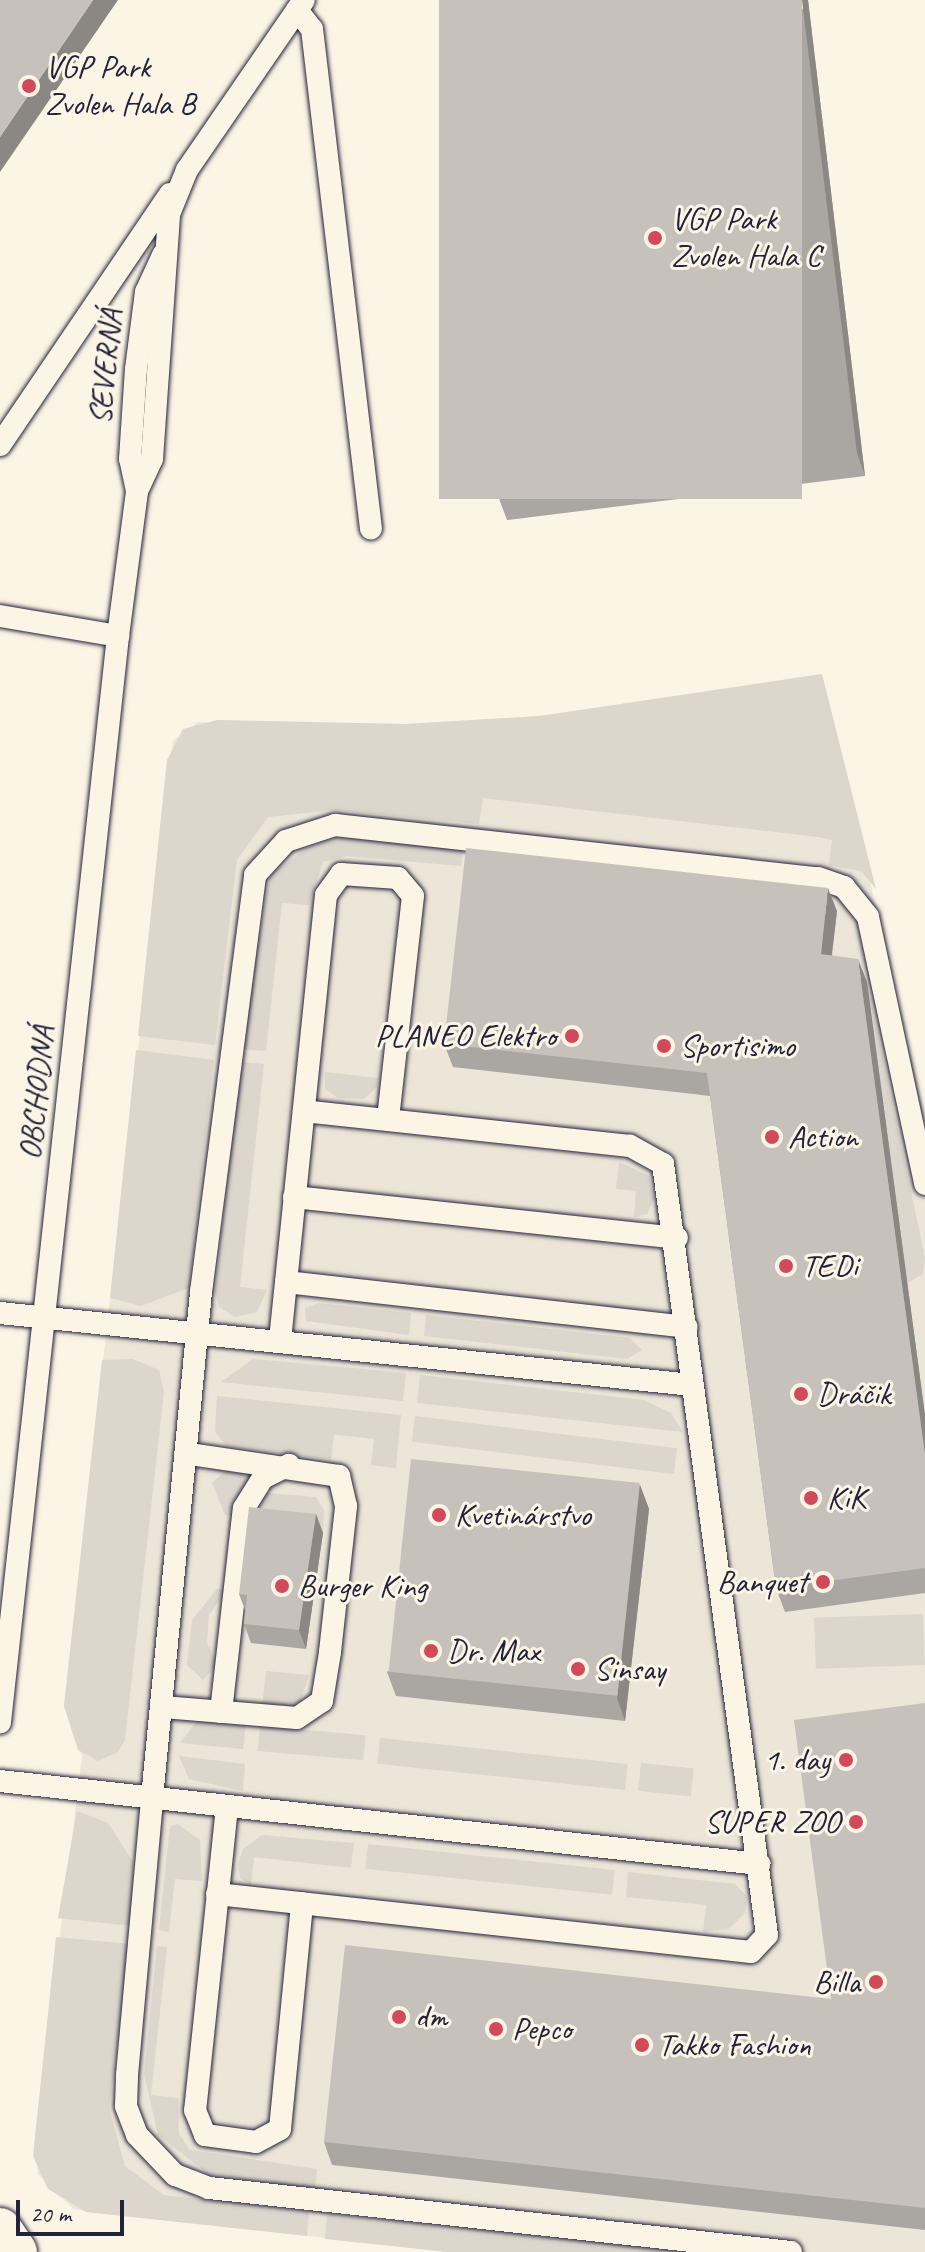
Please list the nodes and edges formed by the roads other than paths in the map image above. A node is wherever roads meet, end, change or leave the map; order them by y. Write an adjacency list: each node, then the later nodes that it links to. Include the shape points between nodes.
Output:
1 (301, 5): 2 (lane, SEVERNÁ); 4 (lane, via 312,29)
2 (187, 170): 3 (lane); 6 (lane, SEVERNÁ, via 164,254 167,294 152,459 137,491)
3 (0, 445)
4 (371, 529)
5 (0, 616): 6 (lane)
6 (118, 636): 14 (lane, OBCHODNÁ)
7 (304, 1111): 8 (lane); 8 (lane, via 326,895 334,878 351,873 398,878 413,896); 10 (lane)
8 (388, 1120): 11 (lane, via 644,1149 668,1177)
9 (925, 1184): 16 (lane, via 868,917 844,887 818,878 335,825 286,841 255,875)
10 (294, 1197): 11 (lane); 12 (lane)
11 (677, 1238): 15 (lane)
12 (286, 1282): 15 (lane); 17 (lane)
13 (0, 1313): 14 (lane)
14 (45, 1315): 16 (lane); 23 (lane, OBCHODNÁ)
15 (686, 1327): 18 (lane)
16 (199, 1333): 17 (lane); 19 (lane)
17 (280, 1340): 18 (lane)
18 (692, 1385): 27 (lane)
19 (190, 1454): 20 (lane); 21 (lane)
20 (289, 1465): 22 (lane, via 263,1478 244,1508); 22 (lane, via 330,1470 346,1490 326,1688 297,1718)
21 (163, 1707): 22 (lane); 25 (lane)
22 (221, 1712)
23 (0, 1723)
24 (0, 1781): 25 (lane)
25 (152, 1798): 26 (lane); 30 (lane, via 126,2106 153,2159 175,2175 240,2192)
26 (227, 1807): 27 (lane); 28 (lane)
27 (759, 1864): 29 (lane, via 767,1935 751,1952)
28 (217, 1894): 29 (lane); 29 (lane, via 194,2118 213,2138 263,2141 280,2129)
29 (302, 1903)
30 (791, 2252)

